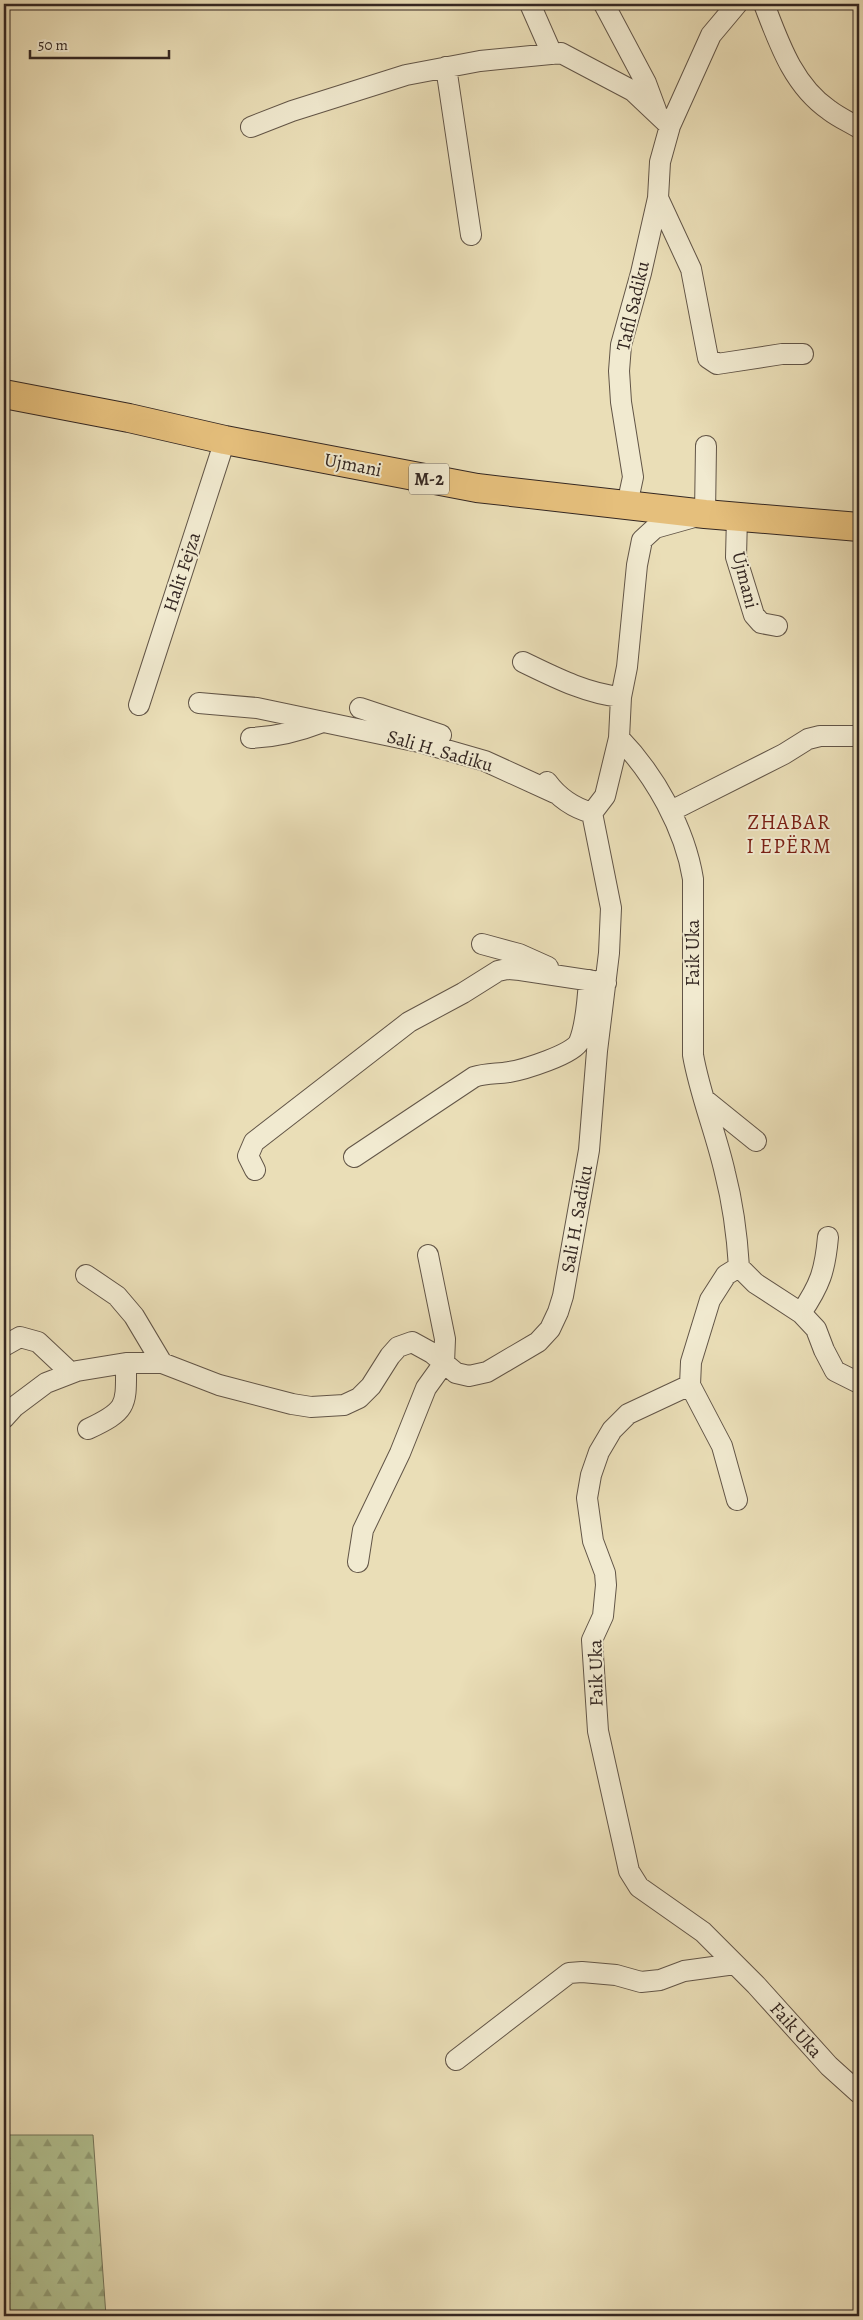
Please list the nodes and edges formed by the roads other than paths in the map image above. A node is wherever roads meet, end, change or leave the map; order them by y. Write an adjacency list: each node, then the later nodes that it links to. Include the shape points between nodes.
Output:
1 (530, 4): 5 (street)
2 (604, 4): 7 (street)
3 (737, 4): 7 (street, Tafil Sadiku, via 711,35)
4 (764, 4): 9 (street, via 787,62 804,88 828,110)
5 (552, 54): 6 (street); 7 (street, via 570,56 633,91)
6 (446, 67): 8 (street, via 406,75 292,111); 11 (street)
7 (664, 118): 10 (street, Tafil Sadiku)
8 (251, 128)
9 (859, 128)
10 (658, 198): 12 (street, Tafil Sadiku, via 691,270 708,358 717,364); 16 (street, Tafil Sadiku, via 621,345 621,402 632,477)
11 (471, 235)
12 (803, 354)
13 (4, 394): 14 (main road, Ujmani / M-2)
14 (225, 440): 16 (main road, Ujmani / M-2, via 477,488); 24 (street, Halit Fejza)
15 (706, 446): 17 (street)
16 (627, 505): 17 (main road, Ujmani / M-2)
17 (705, 514): 18 (main road, Ujmani / M-2); 22 (street, via 655,528 642,540)
18 (736, 517): 19 (main road, Ujmani / M-2); 20 (street, Ujmani, via 736,557 754,616 761,623)
19 (859, 527)
20 (777, 626)
21 (523, 662): 22 (street, via 603,695)
22 (621, 697): 29 (street)
23 (199, 703): 26 (street, Sali H. Sadiku, via 257,708)
24 (139, 705)
25 (360, 708): 30 (street, Sali H. Sadiku, via 496,753 544,778)
26 (320, 723): 28 (street, Sali H. Sadiku, via 284,735); 30 (street, Sali H. Sadiku, via 396,736 485,761)
27 (859, 736): 31 (street, via 808,739)
28 (251, 738)
29 (619, 738): 31 (street, Faik Uka); 32 (street, via 605,796)
30 (555, 793): 32 (street, Sali H. Sadiku)
31 (671, 811): 36 (street, Faik Uka, via 690,861 693,879 693,1055)
32 (592, 813): 35 (street, Sali H. Sadiku, via 611,908)
33 (482, 944): 34 (street, via 546,965)
34 (557, 974): 35 (street); 39 (street, via 498,971 417,1017 254,1142 248,1156)
35 (598, 981): 38 (street, Sali H. Sadiku, via 588,997 579,1043 570,1050 510,1072 474,1077); 48 (street, Sali H. Sadiku, via 602,1002 589,1150 558,1312 550,1330 538,1342 488,1372 469,1376 456,1373)
36 (704, 1099): 37 (street); 42 (street, Faik Uka, via 735,1217)
37 (756, 1142)
38 (354, 1157)
39 (255, 1170)
40 (828, 1236): 44 (street, via 826,1263 817,1289)
41 (428, 1255): 48 (street, via 445,1339)
42 (739, 1267): 44 (street, via 755,1283); 51 (street, via 726,1276 710,1300 691,1362)
43 (86, 1275): 47 (street, via 117,1296 134,1316)
44 (801, 1313): 50 (street, via 816,1328 835,1371)
45 (4, 1346): 49 (street, via 20,1337 38,1342)
46 (126, 1362): 47 (street, Sali H. Sadiku); 49 (street, Sali H. Sadiku); 53 (street, via 126,1400 111,1419)
47 (162, 1363): 48 (street, Sali H. Sadiku, via 220,1385 292,1404 326,1408 359,1398 398,1347 412,1342)
48 (444, 1363): 55 (street, via 426,1388 400,1453 363,1530)
49 (71, 1373): 52 (street, Sali H. Sadiku, via 46,1384)
50 (859, 1383)
51 (690, 1385): 54 (street, via 722,1446); 56 (street, Faik Uka, via 628,1414 612,1430 591,1475 587,1498 589,1521 606,1585 604,1616 592,1640 598,1731 629,1871 639,1887 703,1932)
52 (4, 1418)
53 (88, 1429)
54 (738, 1500)
55 (358, 1562)
56 (735, 1964): 57 (street, via 684,1971 660,1980 641,1982 616,1975 569,1973); 58 (street, Faik Uka, via 828,2066)
57 (456, 2060)
58 (859, 2093)

